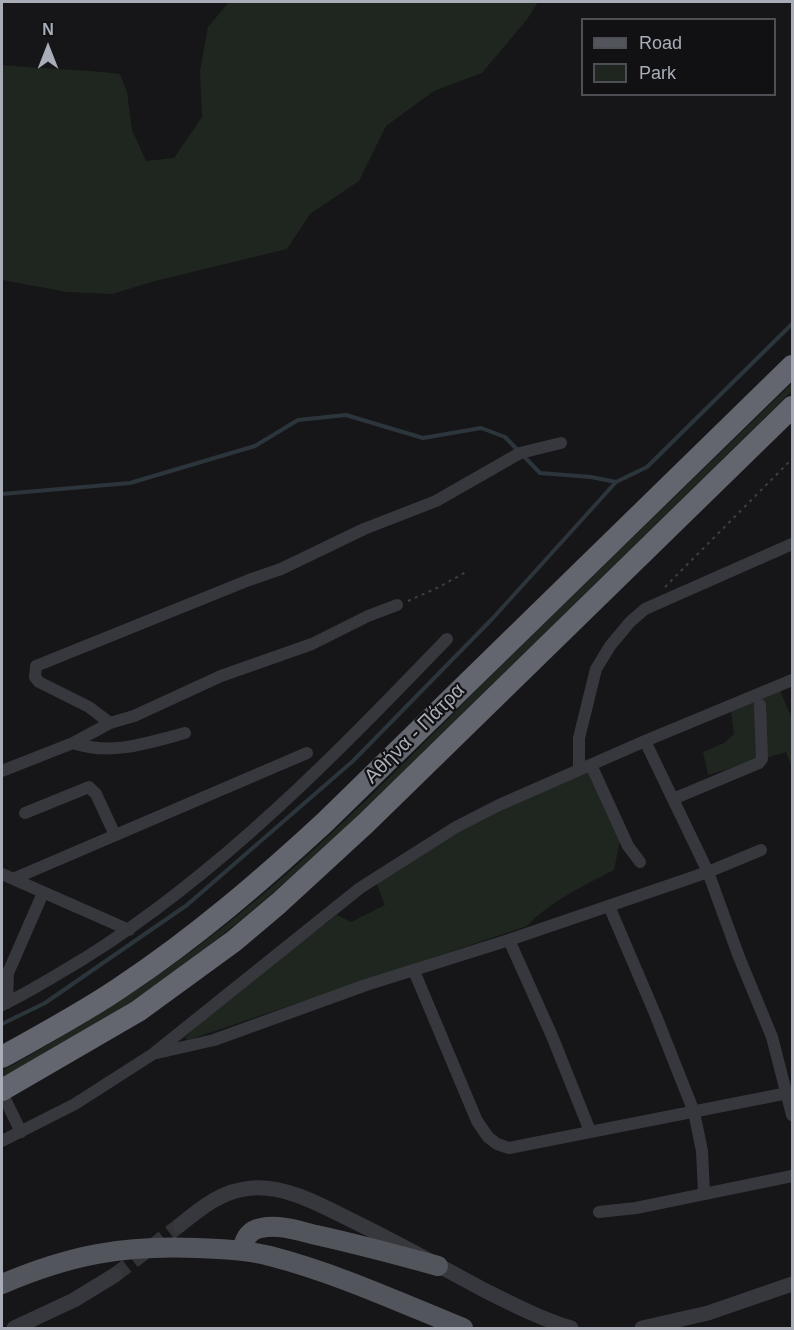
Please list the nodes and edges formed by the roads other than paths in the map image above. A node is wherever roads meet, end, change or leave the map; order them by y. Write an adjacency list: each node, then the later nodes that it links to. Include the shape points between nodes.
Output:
1 (792, 366): 32 (highway, Αθήνα - Πάτρα, via 324,824 238,900 122,987)
2 (792, 407): 33 (highway, Αθήνα - Πάτρα, via 359,831 279,903 138,1011)
3 (561, 443): 9 (street, via 520,453 436,501 341,539 281,569 36,666 34,677 39,682)
4 (792, 544): 16 (street, via 645,609 630,622 596,669 579,738)
5 (397, 605): 9 (street, via 312,644 221,676)
6 (447, 639): 26 (street, via 361,728 239,843)
7 (792, 680): 11 (street)
8 (760, 705): 17 (street, via 759,763)
9 (110, 723): 12 (street)
10 (185, 733): 12 (street, via 119,749)
11 (645, 741): 14 (street); 17 (street)
12 (73, 743): 15 (street)
13 (307, 753): 19 (street)
14 (591, 765): 16 (street); 21 (street, via 628,846)
15 (5, 766)
16 (579, 770): 31 (street, via 456,827 360,888)
17 (673, 799): 22 (street)
18 (25, 813): 19 (street, via 90,787)
19 (116, 835): 23 (street)
20 (761, 850): 22 (street)
21 (640, 862)
22 (708, 872): 25 (street); 34 (street, via 772,1036)
23 (7, 877): 24 (street)
24 (43, 893): 26 (street); 29 (street)
25 (609, 906): 27 (street); 35 (street)
26 (129, 930): 30 (street)
27 (509, 940): 28 (street); 37 (street)
28 (414, 971): 31 (street, via 366,984 214,1040); 37 (street, via 469,1106 488,1137 509,1148)
29 (4, 985): 30 (street)
30 (4, 1004)
31 (153, 1054): 38 (street, via 75,1104)
32 (2, 1057)
33 (2, 1091): 38 (street)
34 (788, 1093): 35 (street); 36 (street)
35 (694, 1112): 37 (street); 41 (street, via 702,1151)
36 (792, 1115)
37 (590, 1131)
38 (21, 1132): 39 (street)
39 (2, 1141)
40 (792, 1176): 41 (street)
41 (704, 1193): 42 (street)
42 (599, 1212)
43 (180, 1225): 45 (street, via 219,1196 266,1188 332,1211)
44 (242, 1251): 45 (main road, via 250,1232 275,1227); 47 (main road, via 163,1247 116,1250 57,1263); 50 (main road, via 339,1278)
45 (438, 1266): 51 (street)
46 (115, 1275): 49 (street)
47 (2, 1284)
48 (792, 1284): 52 (street, via 708,1313)
49 (14, 1329)
50 (463, 1329)
51 (571, 1329)
52 (642, 1329)

